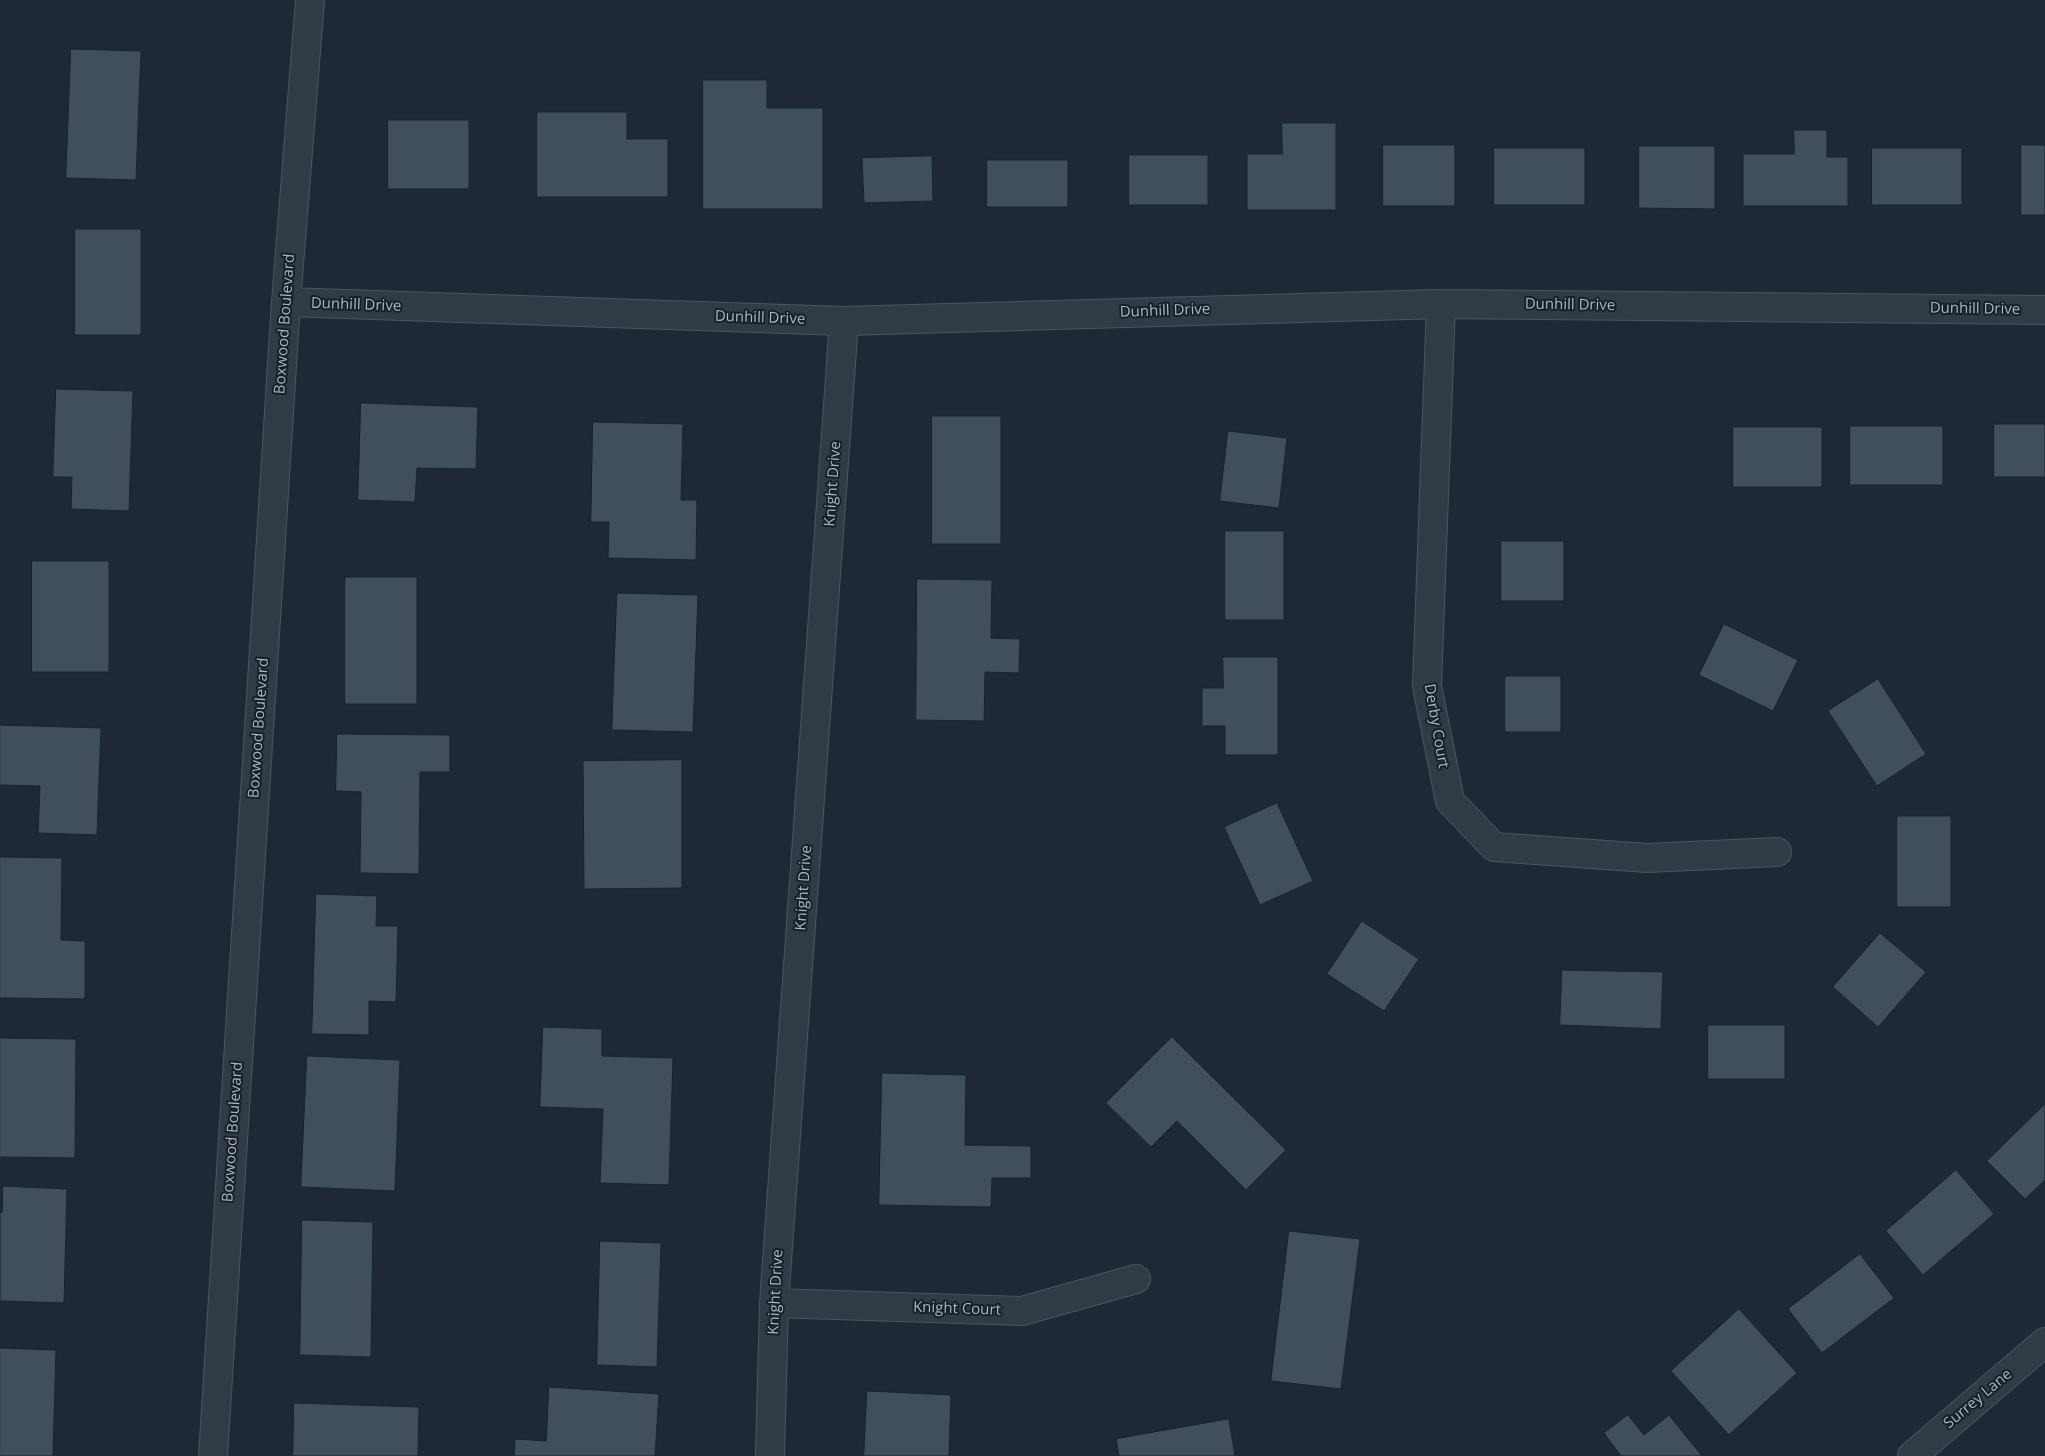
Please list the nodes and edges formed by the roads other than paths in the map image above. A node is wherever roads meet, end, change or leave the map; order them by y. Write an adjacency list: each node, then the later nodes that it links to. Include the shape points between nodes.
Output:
1 (310, 0): 2 (street, Boxwood Boulevard)
2 (286, 302): 5 (street, Dunhill Drive); 10 (street, Boxwood Boulevard)
3 (1441, 304): 4 (street, Dunhill Drive); 5 (street, Dunhill Drive); 6 (street, Derby Court, via 1427,686 1450,801 1494,847 1647,858)
4 (2045, 310)
5 (844, 321): 8 (street, Knight Drive)
6 (1777, 852)
7 (1136, 1279): 8 (street, Knight Court, via 1022,1311)
8 (774, 1303): 11 (street, Knight Drive)
9 (2045, 1342): 12 (street, Surrey Lane)
10 (213, 1456)
11 (770, 1456)
12 (1912, 1456)

